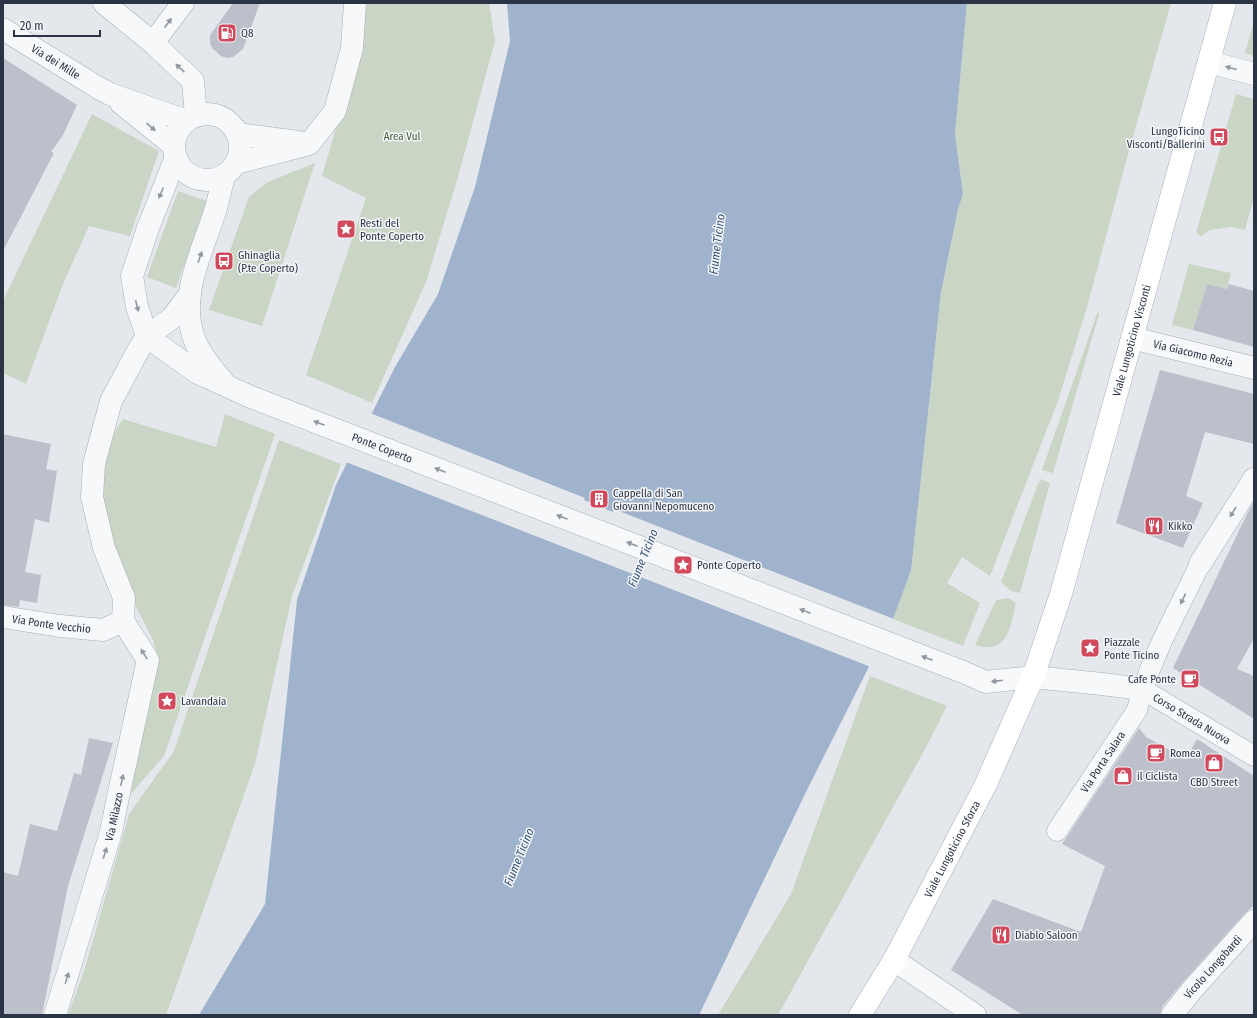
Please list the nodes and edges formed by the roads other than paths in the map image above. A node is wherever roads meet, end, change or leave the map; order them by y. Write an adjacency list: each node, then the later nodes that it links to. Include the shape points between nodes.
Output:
1 (104, 3): 6 (street)
2 (183, 3): 6 (street, one-way to 2)
3 (355, 3): 12 (street, via 352,48 335,111)
4 (1225, 3): 7 (main road, Viale Lungoticino Visconti)
5 (3, 31): 9 (street, Via dei Mille)
6 (153, 43): 10 (street, one-way to 6, via 193,81)
7 (1209, 62): 8 (street, one-way to 7); 17 (main road, Viale Lungoticino Visconti)
8 (1254, 74)
9 (110, 94): 10 (street, Via dei Mille); 13 (street, Via dei Mille, one-way to 13)
10 (192, 118): 11 (street, via 206,114 216,115 225,119); 13 (street, via 179,130)
11 (238, 134): 12 (street); 14 (street, via 240,155)
12 (309, 144): 14 (street)
13 (175, 152): 14 (street, via 180,166 195,178 215,179); 16 (street, one-way to 16, via 132,276 137,307)
14 (230, 169): 15 (street, one-way to 14)
15 (190, 294): 16 (street, via 172,318); 18 (street, via 189,315 193,336)
16 (147, 336): 18 (street, via 169,337); 20 (street, Ponte Coperto, via 198,373); 24 (street, via 111,401 94,464 92,497 104,548 124,598)
17 (1132, 338): 19 (street, Via Giacomo Rezia); 25 (main road, Viale Lungoticino Visconti, via 1061,594)
18 (205, 359): 20 (street)
19 (1254, 368)
20 (228, 387): 25 (street, Ponte Coperto, one-way to 20, via 986,682)
21 (1254, 479): 22 (street, one-way to 22)
22 (1200, 564): 26 (street, one-way to 26)
23 (3, 616): 24 (street, Via Ponte Vecchio, via 60,626 103,630)
24 (123, 621): 31 (street, Via Milazzo, one-way to 24, via 112,832 148,660)
25 (1033, 677): 26 (street, Corso Strada Nuova); 30 (main road, Viale Lungoticino Sforza, via 986,784)
26 (1142, 689): 27 (street, Corso Strada Nuova); 28 (street, Via Porta Salara, via 1137,710)
27 (1254, 756)
28 (1057, 831)
29 (1254, 921): 34 (street, Vicolo Longobardi)
30 (894, 960): 32 (main road, Viale Lungoticino Sforza); 33 (street)
31 (55, 1015)
32 (860, 1015)
33 (975, 1015)
34 (1172, 1015)

